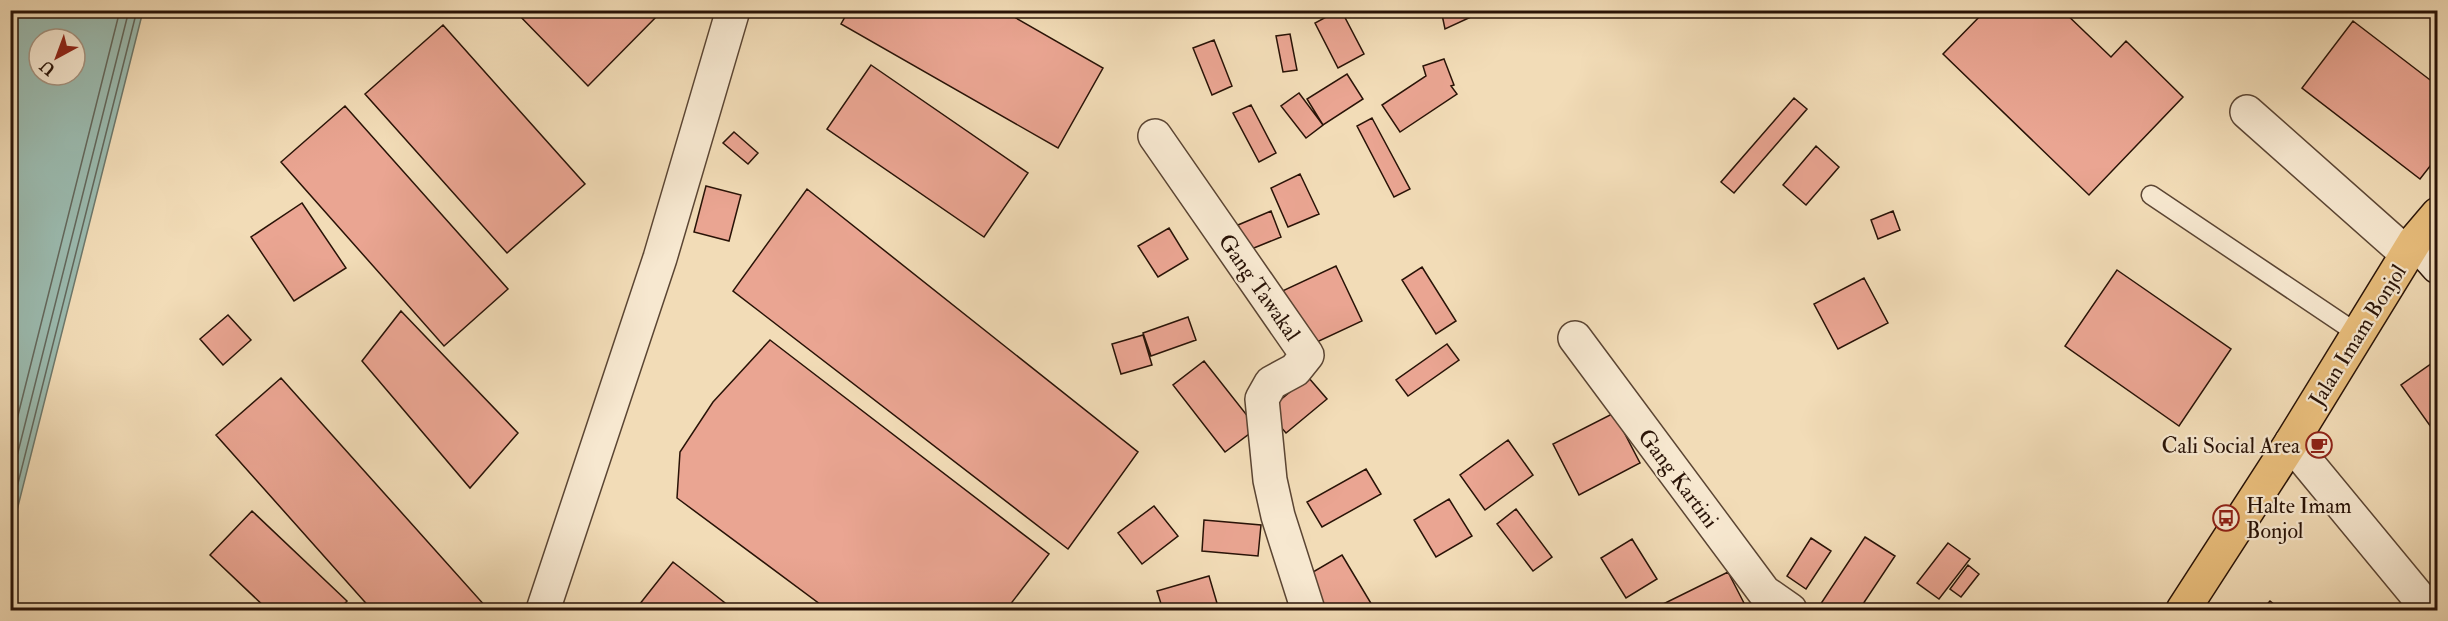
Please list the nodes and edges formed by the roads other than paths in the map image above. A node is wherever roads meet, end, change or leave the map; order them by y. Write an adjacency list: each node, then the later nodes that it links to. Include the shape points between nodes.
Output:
1 (733, 10): 11 (street, via 660,258)
2 (2247, 112): 6 (street)
3 (1155, 136): 12 (street, Gang Tawakal, via 1307,355 1295,370 1271,383 1262,399 1270,480)
4 (2151, 195): 8 (lane)
5 (2438, 214): 6 (main road, Jalan Imam Bonjol)
6 (2411, 248): 7 (street); 8 (main road, Jalan Imam Bonjol)
7 (2438, 267)
8 (2358, 334): 10 (main road, Jalan Imam Bonjol)
9 (1575, 338): 13 (street, Gang Kartini, via 1764,592)
10 (2290, 443): 14 (main road, Jalan Imam Bonjol); 15 (street)
11 (543, 610)
12 (1308, 610)
13 (1790, 610)
14 (2183, 610)
15 (2429, 610)

